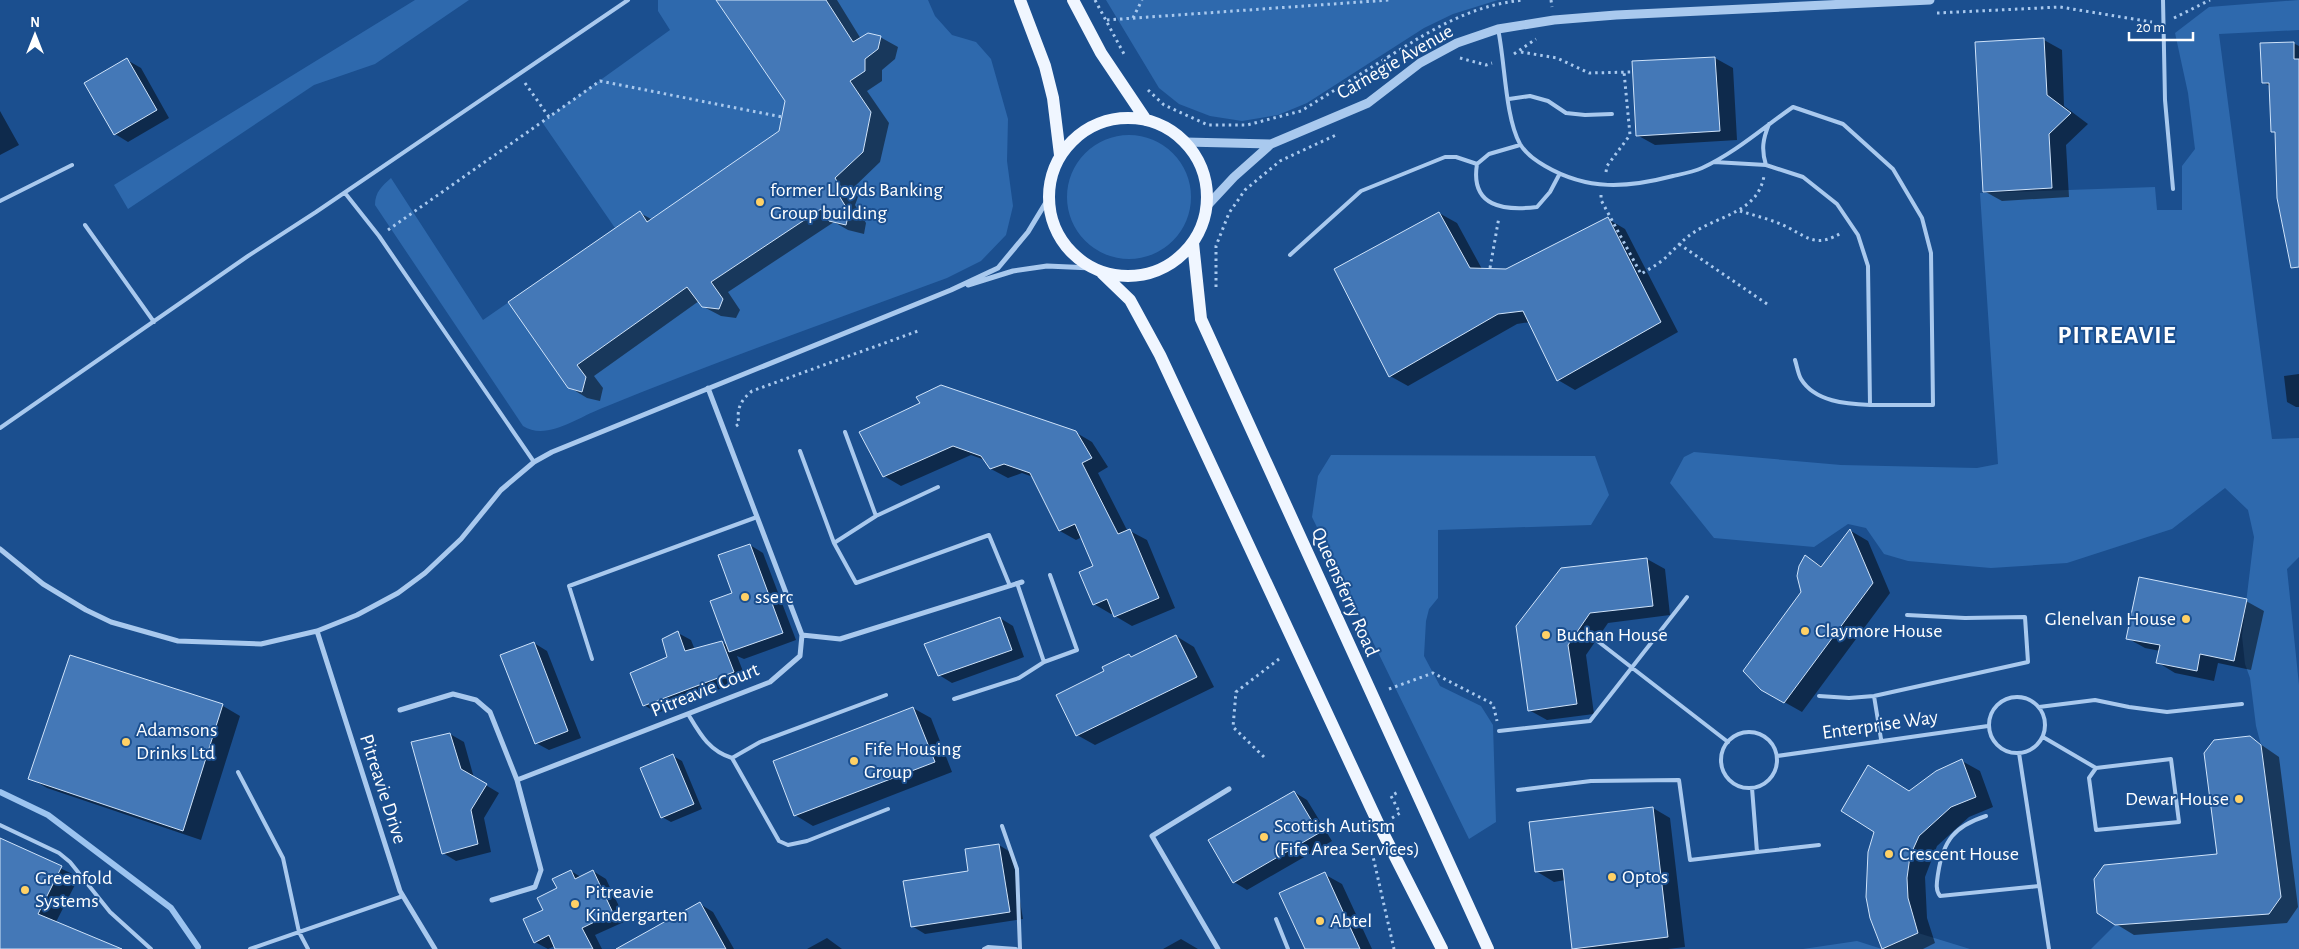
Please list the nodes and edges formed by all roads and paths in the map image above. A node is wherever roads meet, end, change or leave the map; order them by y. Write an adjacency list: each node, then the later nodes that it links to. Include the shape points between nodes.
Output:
1 (628, 0): 25 (lane)
2 (1020, 0): 38 (main road, via 1045,66 1053,98)
3 (1073, 0): 32 (main road, via 1101,53)
4 (1095, 0): 14 (path)
5 (1142, 0): 13 (path)
6 (1389, 0): 13 (path)
7 (1524, 0): 11 (path)
8 (1930, 0): 16 (street, Carnegie Avenue, via 1616,15)
9 (2163, 0): 15 (lane)
10 (2210, 0): 15 (path)
11 (1506, 1): 19 (path, via 1470,11 1439,25)
12 (1931, 14): 15 (path, via 2060,7)
13 (1133, 18): 14 (path)
14 (1106, 20): 21 (path)
15 (2163, 23): 45 (lane)
16 (1498, 29): 20 (lane); 26 (street, Carnegie Avenue, via 1457,43)
17 (1543, 33): 18 (path)
18 (1520, 52): 20 (path); 23 (path, via 1557,58 1589,73)
19 (1388, 57): 26 (path); 27 (path, via 1301,111 1247,125 1208,124 1164,105)
20 (1504, 59): 22 (path, via 1486,66 1461,58); 28 (lane)
21 (1127, 60)
22 (1453, 62)
23 (1624, 72): 24 (path); 44 (path, via 1630,135 1607,166)
24 (1632, 72)
25 (519, 74): 30 (path); 46 (lane)
26 (1403, 76): 36 (street, Carnegie Avenue, via 1368,103)
27 (1146, 89)
28 (1509, 98): 29 (lane, via 1530,96 1548,101 1566,113); 37 (lane, via 1513,128)
29 (1612, 114)
30 (549, 117): 31 (path, via 600,81); 54 (path)
31 (782, 117)
32 (1146, 120): 35 (main road, via 1166,128); 38 (main road, via 1121,118 1097,124 1076,137)
33 (1770, 123): 39 (lane); 41 (lane, via 1763,138 1762,152); 67 (lane, via 1793,107 1842,124 1893,169 1922,218 1931,253 1933,405)
34 (1337, 134): 61 (path, via 1280,161 1245,190 1229,213 1216,246)
35 (1185, 142): 36 (street); 49 (main road, via 1204,175)
36 (1271, 144): 49 (street)
37 (1520, 145): 40 (lane, via 1489,154); 43 (lane, via 1534,160)
38 (1060, 155): 47 (main road, via 1051,176)
39 (1714, 162): 41 (lane); 44 (lane, via 1700,169 1638,185)
40 (1477, 164): 50 (lane, via 1474,178 1480,195); 57 (lane, via 1445,157 1361,191)
41 (1766, 165): 51 (path, via 1756,198); 53 (lane, via 1804,177 1837,204)
42 (72, 166): 48 (lane)
43 (1559, 175): 44 (lane); 50 (lane, via 1538,208 1516,210)
44 (1601, 186): 56 (path, via 1601,200 1642,274)
45 (2173, 189)
46 (345, 192): 54 (lane); 63 (lane)
47 (1048, 199): 59 (main road, via 1052,221 1062,241 1079,260); 60 (street, via 1028,232 998,268)
48 (0, 201)
49 (1207, 206): 55 (main road, via 1203,226)
50 (1501, 207): 58 (path)
51 (1740, 211): 53 (path, via 1789,228 1804,238 1820,241 1833,238); 56 (path, via 1696,231)
52 (85, 225): 63 (lane)
53 (1852, 226): 67 (lane, via 1858,234 1868,266)
54 (379, 236): 72 (lane)
55 (1193, 243): 59 (main road, via 1175,262 1152,273 1127,277); 111 (main road, Queensferry Road, via 1201,319)
56 (1679, 244): 62 (path)
57 (1290, 255)
58 (1490, 268)
59 (1097, 270): 60 (street, via 1047,266 1030,268); 119 (main road, via 1130,300 1160,354)
60 (950, 290): 66 (street)
61 (1216, 292)
62 (1770, 306)
63 (154, 322): 68 (lane)
64 (918, 331): 69 (path, via 752,391 741,400 739,424)
65 (1795, 360): 67 (lane, via 1802,380 1815,392 1841,404)
66 (708, 388): 69 (street); 72 (street)
67 (1870, 405)
68 (0, 428)
69 (725, 432): 75 (street)
70 (845, 432): 74 (lane)
71 (800, 451): 76 (lane)
72 (534, 462): 83 (street, via 501,490 461,539 425,573 357,616)
73 (938, 487): 74 (lane)
74 (876, 516): 76 (lane)
75 (757, 517): 84 (street); 86 (lane, via 569,586)
76 (834, 543): 80 (lane, via 856,583 989,535)
77 (0, 549): 83 (street, via 43,584 86,610 146,633 178,641 261,644)
78 (1050, 575): 88 (lane, via 1077,650)
79 (1020, 583): 80 (street); 88 (lane)
80 (1010, 586): 84 (street, via 840,639)
81 (1687, 597): 89 (lane)
82 (1907, 616): 93 (lane, via 2025,617 2028,662)
83 (317, 632): 124 (street, Pitreavie Drive)
84 (802, 635): 98 (street, Pitreavie Court, via 800,656 770,682)
85 (1592, 636): 89 (lane)
86 (592, 659)
87 (1279, 659): 106 (path, via 1236,692 1233,727)
88 (1044, 662): 94 (lane, via 1020,678)
89 (1631, 666): 100 (lane, via 1590,721); 103 (lane)
90 (1384, 680): 100 (path, via 1389,690 1434,674 1493,704)
91 (886, 695): 107 (lane, via 760,742)
92 (1819, 696): 93 (lane)
93 (1874, 696): 102 (lane)
94 (954, 699)
95 (2242, 704): 96 (lane, via 2167,712 2095,700)
96 (2038, 707): 99 (lane, via 2027,698 2009,698 1994,708); 101 (lane, via 2044,719)
97 (400, 710): 110 (street, via 453,694 476,700 490,712)
98 (688, 714): 107 (lane, via 703,739 720,755); 110 (street, Pitreavie Court)
99 (1988, 726): 102 (lane, Enterprise Way); 104 (lane, via 1994,743 2008,752)
100 (1499, 731)
101 (2042, 737): 104 (lane, via 2036,745); 108 (lane)
102 (1881, 739): 105 (lane, Enterprise Way)
103 (1728, 742): 105 (lane, via 1740,734 1759,734 1771,743); 112 (lane, via 1722,755 1725,774 1734,784)
104 (2019, 753): 123 (lane)
105 (1777, 756): 112 (lane, via 1772,776)
106 (1264, 757)
107 (732, 758): 115 (lane, via 779,841 788,845 807,841)
108 (2096, 768): 108 (lane, via 2171,759 2179,822 2096,830 2088,778)
109 (238, 772): 127 (lane, via 283,858)
110 (518, 780): 125 (street, via 541,870 535,887)
111 (1412, 784): 119 (path, via 1392,796 1400,813); 139 (main road, Queensferry Road)
112 (1752, 788): 122 (lane)
113 (1229, 789): 135 (street, via 1152,836)
114 (1518, 790): 122 (lane, via 1591,781 1679,780 1690,860)
115 (888, 809)
116 (1986, 816): 123 (lane, via 1967,822 1948,841 1940,858 1936,884 1940,896)
117 (0, 825): 128 (lane, via 59,853 70,862 110,912)
118 (1002, 826): 134 (lane, via 1017,868)
119 (1380, 826): 138 (main road)
120 (1819, 845): 122 (lane)
121 (1372, 850): 137 (path)
122 (1757, 852)
123 (2039, 886): 140 (lane)
124 (403, 896): 127 (lane); 131 (street, Pitreavie Drive)
125 (492, 900)
126 (1276, 920): 136 (lane)
127 (300, 932): 129 (lane); 130 (lane)
128 (151, 949)
129 (250, 949)
130 (308, 949)
131 (435, 949)
132 (984, 949): 133 (lane)
133 (1016, 949)
134 (1020, 949)
135 (1218, 949)
136 (1288, 949)
137 (1394, 949)
138 (1442, 949)
139 (1488, 949)
140 (2049, 949)

